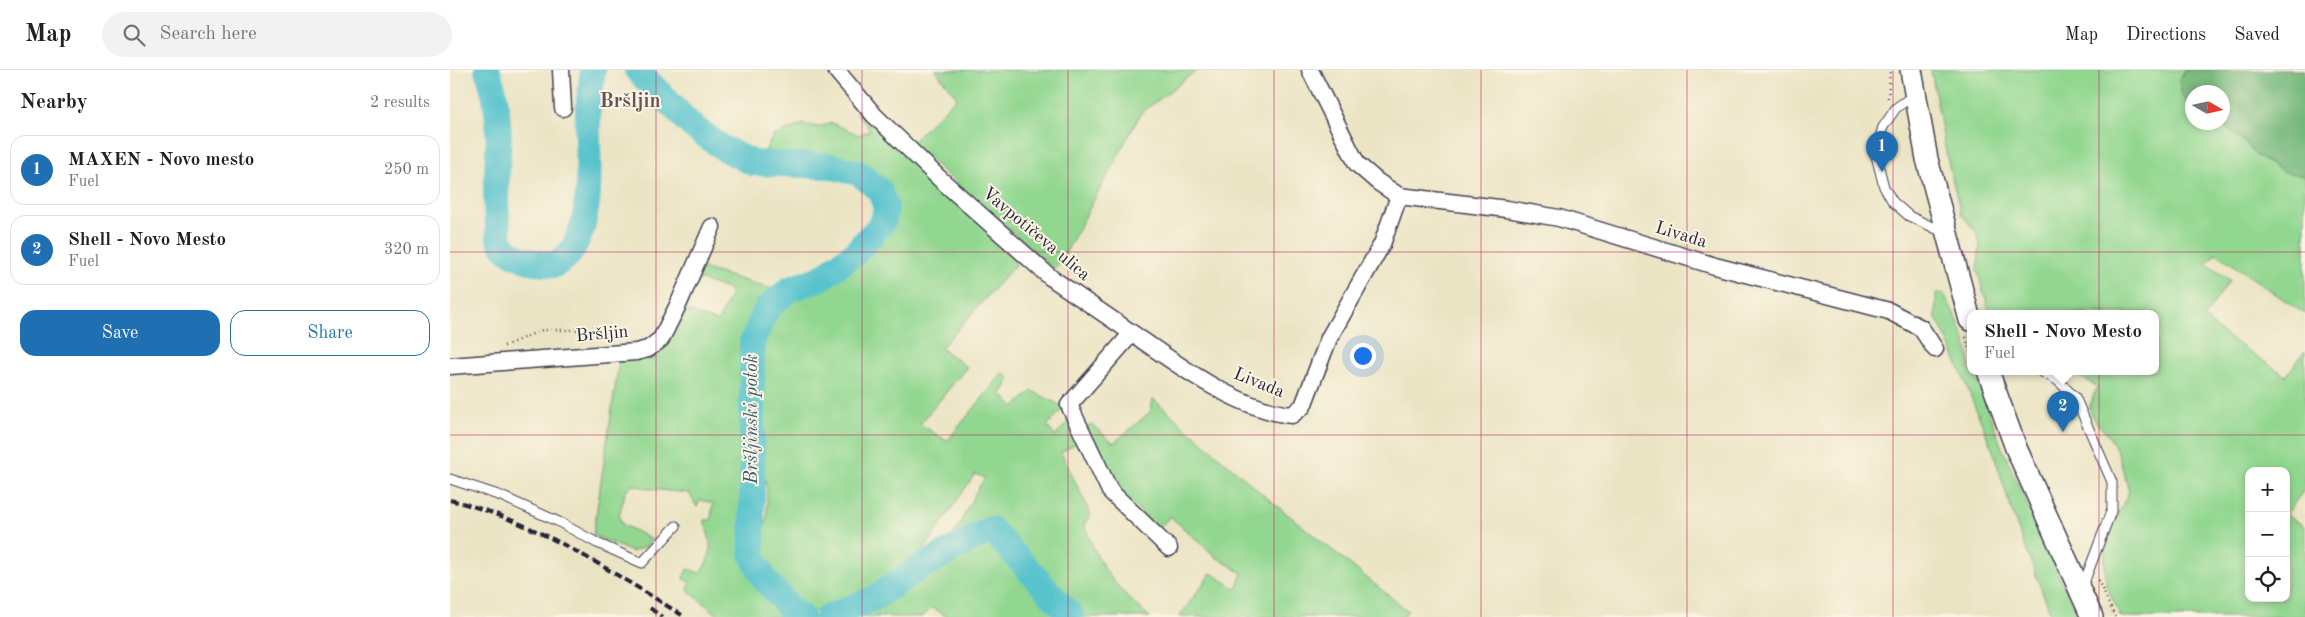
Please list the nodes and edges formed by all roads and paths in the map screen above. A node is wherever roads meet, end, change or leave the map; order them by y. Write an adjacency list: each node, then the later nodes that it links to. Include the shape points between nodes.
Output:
1 (561, 70): 8 (street)
2 (836, 70): 14 (street, Vavpotičeva ulica, via 874,114 939,178 1050,277)
3 (1310, 70): 9 (street, Livada, via 1358,164)
4 (1890, 70): 7 (path)
5 (1911, 70): 6 (street)
6 (1915, 95): 11 (street); 11 (lane, via 1896,108 1883,127 1875,152 1884,187 1893,202 1909,216)
7 (1888, 101)
8 (563, 108)
9 (1399, 196): 14 (street, Livada, via 1382,244 1329,338 1303,406 1292,415 1272,413 1236,398 1180,366); 16 (street, Livada, via 1559,218 1715,266 1890,310 1921,328)
10 (712, 227): 17 (street, Bršljin, via 661,339 648,349)
11 (1946, 234): 12 (street)
12 (1967, 310)
13 (600, 330): 15 (path, via 542,330)
14 (1132, 333): 22 (street, via 1069,405 1110,491)
15 (497, 349)
16 (1936, 349)
17 (450, 366)
18 (1989, 375): 24 (street, via 2016,448)
19 (2048, 375): 24 (lane, via 2075,396 2112,482 2112,509)
20 (450, 479): 21 (lane, via 501,496 642,563)
21 (676, 526)
22 (1169, 548)
23 (2097, 572): 26 (path)
24 (2080, 593): 25 (street)
25 (2092, 617)
26 (2115, 617)

